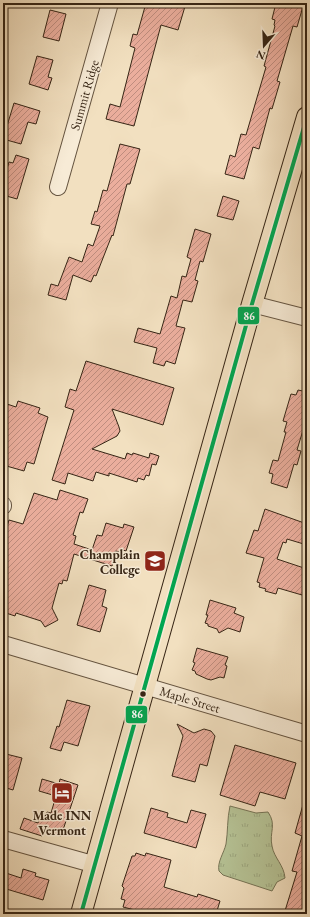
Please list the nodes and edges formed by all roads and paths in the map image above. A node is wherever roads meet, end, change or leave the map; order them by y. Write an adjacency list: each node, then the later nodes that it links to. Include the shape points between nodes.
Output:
1 (110, 3): 3 (street, Summit Ridge)
2 (307, 117): 4 (main road)
3 (58, 187)
4 (252, 304): 5 (street); 7 (main road)
5 (307, 318)
6 (3, 644): 7 (street, Maple Street)
7 (145, 685): 8 (street, Maple Street); 10 (main road)
8 (307, 734)
9 (3, 839): 10 (street)
10 (96, 865): 11 (main road)
11 (81, 914)

